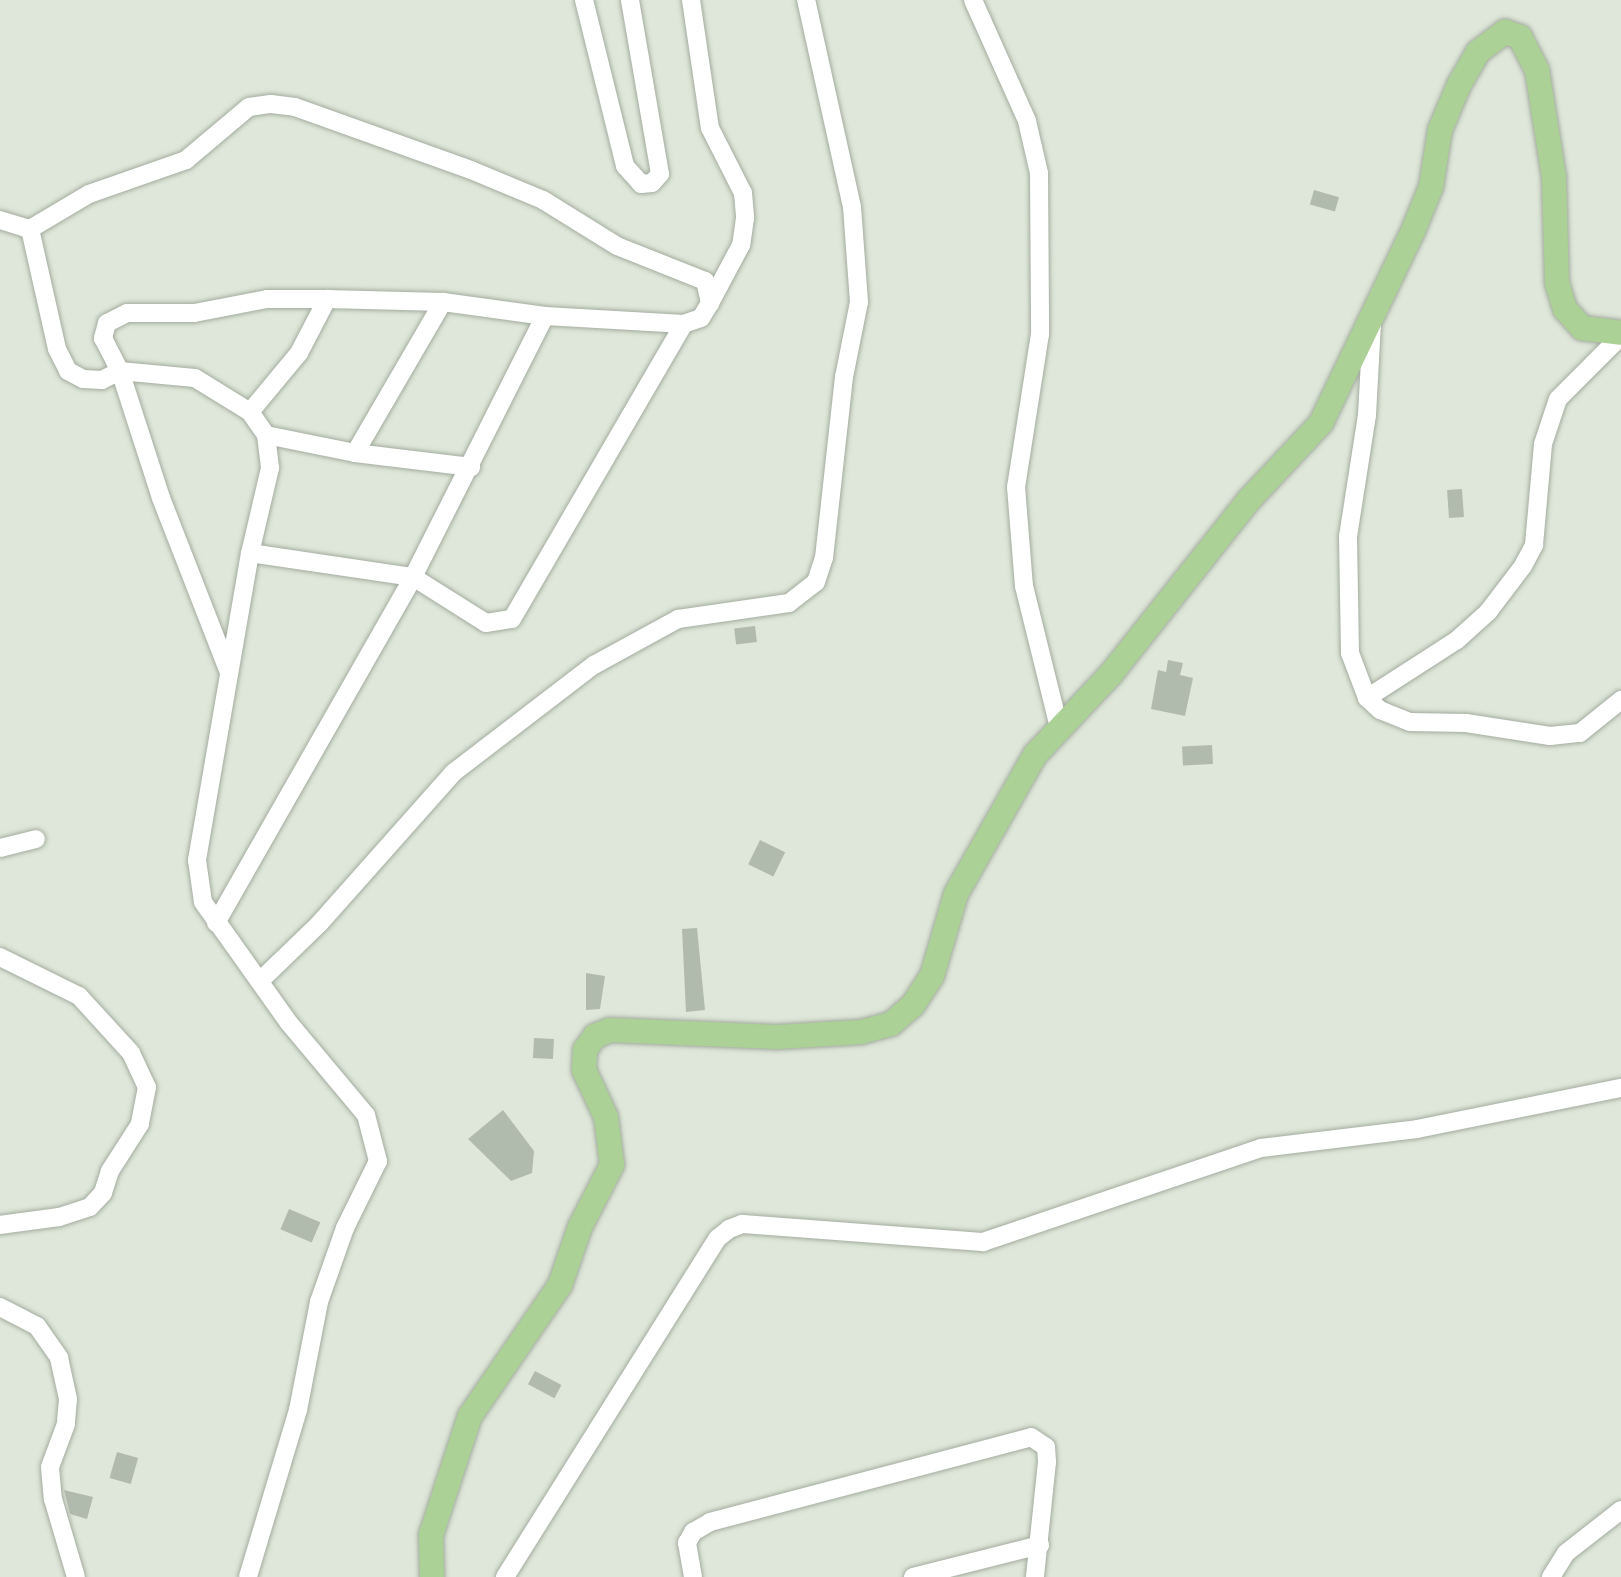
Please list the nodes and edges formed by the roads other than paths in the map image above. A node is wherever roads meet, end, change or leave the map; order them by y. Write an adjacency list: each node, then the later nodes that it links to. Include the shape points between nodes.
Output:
1 (584, 0): 2 (street, via 625,166 641,184 652,183 660,174)
2 (630, 0)
3 (691, 0): 10 (street, via 710,128 743,193 745,218 741,245)
4 (806, 0): 30 (street, via 852,207 859,302 844,377 824,558 816,582 789,603 678,619 594,665 453,773 319,924)
5 (973, 0): 25 (street, via 1027,121 1039,173 1040,334 1016,487 1024,586)
6 (0, 220): 7 (street)
7 (30, 229): 10 (street, via 89,194 186,160 249,107 283,105 543,200 617,246 690,271 705,281); 15 (street, via 57,349 68,371 102,380)
8 (327, 299): 9 (street); 15 (street, via 267,299 194,313 127,313 107,323 103,338); 16 (street, via 299,353)
9 (443, 302): 11 (street); 18 (street)
10 (710, 303): 13 (street, via 701,318)
11 (545, 316): 13 (street); 19 (street)
12 (1372, 316): 14 (main road, via 1431,187 1440,130 1459,85 1478,52 1505,32 1520,37 1537,70 1554,177 1557,283 1565,309 1582,328); 23 (street, via 1367,415 1348,537 1350,653); 25 (main road, via 1321,423 1248,501 1143,635)
13 (684, 324): 21 (street, via 512,619 486,623)
14 (1621, 335): 23 (street, via 1558,399 1543,444 1534,545 1523,566 1488,612 1457,640)
15 (120, 371): 16 (street, via 195,378); 22 (street, via 161,498)
16 (250, 412): 17 (street)
17 (266, 435): 18 (street); 20 (street, via 270,468)
18 (355, 453): 19 (street)
19 (471, 467): 21 (street)
20 (250, 553): 21 (street); 22 (street)
21 (413, 577): 28 (street)
22 (229, 672): 28 (street, via 197,860 203,902)
23 (1367, 698): 24 (street, via 1380,710 1410,722 1466,723 1550,736 1580,733)
24 (1621, 700)
25 (1059, 727): 38 (main road, via 1020,778 968,869 932,976 891,1024 861,1032 777,1037 637,1030 595,1036 583,1060 606,1117 612,1165 580,1227 560,1285 470,1416 431,1535)
26 (36, 839): 27 (street)
27 (0, 848)
28 (216, 923): 30 (street)
29 (0, 957): 32 (street, via 79,996 131,1053 147,1087 140,1124 90,1207)
30 (262, 979): 37 (street, via 289,1023 366,1115 378,1161 345,1228 319,1302 298,1410)
31 (1621, 1088): 39 (street, via 1417,1129 1261,1148 983,1242 742,1224 729,1229 718,1238)
32 (0, 1225)
33 (0, 1307): 36 (street, via 37,1326 59,1358 68,1399 66,1424 50,1467)
34 (1621, 1510): 43 (street, via 1566,1553)
35 (1040, 1545): 40 (street, via 1046,1447 1031,1437 710,1522 693,1532 687,1543); 41 (street); 42 (street)
36 (71, 1575)
37 (248, 1577)
38 (432, 1577)
39 (505, 1577)
40 (693, 1577)
41 (913, 1577)
42 (1035, 1577)
43 (1551, 1577)

